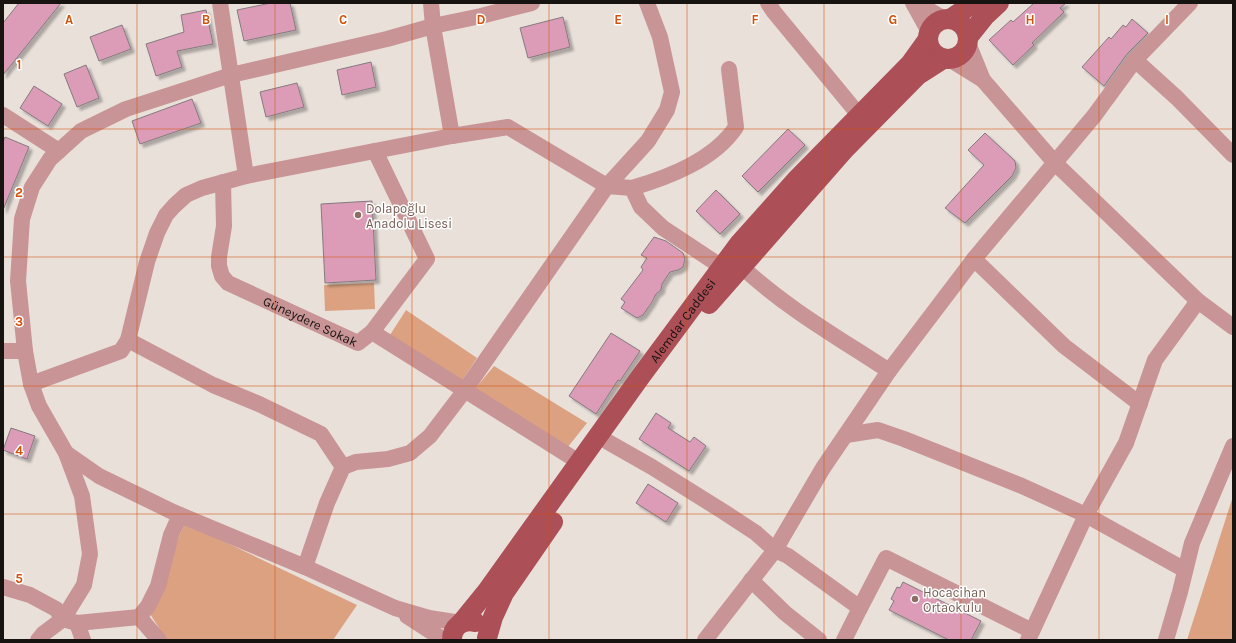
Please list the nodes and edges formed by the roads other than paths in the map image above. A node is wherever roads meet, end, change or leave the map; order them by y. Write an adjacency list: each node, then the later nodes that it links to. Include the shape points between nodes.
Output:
1 (220, 3): 18 (street)
2 (431, 3): 12 (street)
3 (532, 3): 12 (street)
4 (647, 3): 29 (street, via 660,37 672,92 667,110 648,141)
5 (768, 3): 21 (street)
6 (913, 3): 13 (street)
7 (917, 3): 11 (street)
8 (974, 3): 11 (main road)
9 (999, 3): 14 (main road, via 985,16)
10 (1190, 3): 16 (street)
11 (947, 19): 13 (main road, via 932,26); 14 (main road, via 957,20 962,24)
12 (433, 26): 18 (street, via 388,39); 22 (street)
13 (928, 35): 15 (main road, via 928,45 932,51 936,56); 21 (main road, Alemdar Caddesi, via 910,64)
14 (969, 39): 15 (main road, via 962,54 956,58); 19 (street)
15 (946, 59): 19 (street); 33 (main road, Alemdar Caddesi, via 918,75 845,149)
16 (1135, 60): 25 (street); 26 (street)
17 (729, 69): 30 (street, via 736,127 730,135 704,158 656,181)
18 (231, 75): 23 (street, via 126,109 80,131); 27 (street)
19 (983, 80): 26 (street)
20 (3, 115): 23 (street)
21 (859, 115): 32 (main road, Alemdar Caddesi, via 797,179)
22 (452, 136): 24 (street); 29 (street, via 508,127)
23 (59, 151): 39 (street, via 32,187 22,219 18,281)
24 (375, 151): 27 (street); 36 (street, via 427,259)
25 (1233, 154)
26 (1055, 163): 31 (street); 34 (street)
27 (246, 176): 28 (street)
28 (223, 182): 36 (street, Güneydere Sokak, via 224,226 219,266 222,276 228,283 358,344); 37 (street, via 186,195 166,215 147,262)
29 (607, 186): 30 (street); 42 (street)
30 (632, 188): 32 (street, via 641,207 663,228)
31 (974, 260): 40 (street); 43 (street, via 1064,346)
32 (722, 267): 48 (main road, Alemdar Caddesi)
33 (742, 267): 40 (street, via 761,285); 45 (main road, Alemdar Caddesi, via 707,307)
34 (1198, 302): 35 (street); 43 (street, via 1155,360)
35 (1233, 327)
36 (372, 332): 42 (street, Güneydere Sokak)
37 (128, 340): 41 (street, via 121,351); 49 (street, via 213,385 321,434)
38 (3, 351): 39 (street)
39 (25, 351): 41 (street)
40 (889, 371): 44 (street)
41 (31, 384): 47 (street, via 39,406)
42 (465, 390): 48 (street, Güneydere Sokak); 49 (street, via 430,436 410,453 388,459 356,462)
43 (1140, 404): 51 (street, via 1126,443)
44 (846, 435): 51 (street, via 878,430 1022,486); 52 (street, via 823,468)
45 (608, 442): 52 (street, via 724,512 756,533); 64 (main road, Alemdar Caddesi, via 504,593)
46 (1233, 446): 54 (street, via 1192,544)
47 (66, 453): 50 (street, via 98,476); 60 (street, via 82,496 90,554 84,585)
48 (579, 462): 61 (main road, Alemdar Caddesi)
49 (343, 467): 53 (street, via 327,503)
50 (180, 515): 53 (street); 59 (street, via 171,535 158,586)
51 (1086, 515): 54 (street); 62 (street)
52 (775, 550): 55 (street); 58 (street, via 788,556)
53 (305, 567): 57 (street)
54 (1185, 570): 72 (street)
55 (751, 580): 63 (street); 70 (street, via 785,613)
56 (3, 587): 60 (street, via 30,595 56,609)
57 (395, 608): 61 (street, via 429,618); 68 (street)
58 (860, 608): 62 (street, via 886,558); 71 (street)
59 (139, 617): 60 (street); 67 (street)
60 (70, 621): 65 (street, via 43,634); 66 (street)
61 (462, 623): 64 (main road, via 478,623 486,632); 69 (main road, Alemdar Caddesi, via 454,630)
62 (1030, 636)
63 (709, 638)
64 (487, 639)
65 (38, 640)
66 (83, 640)
67 (159, 640)
68 (444, 640)
69 (452, 640)
70 (819, 640)
71 (844, 640)
72 (1166, 640)

